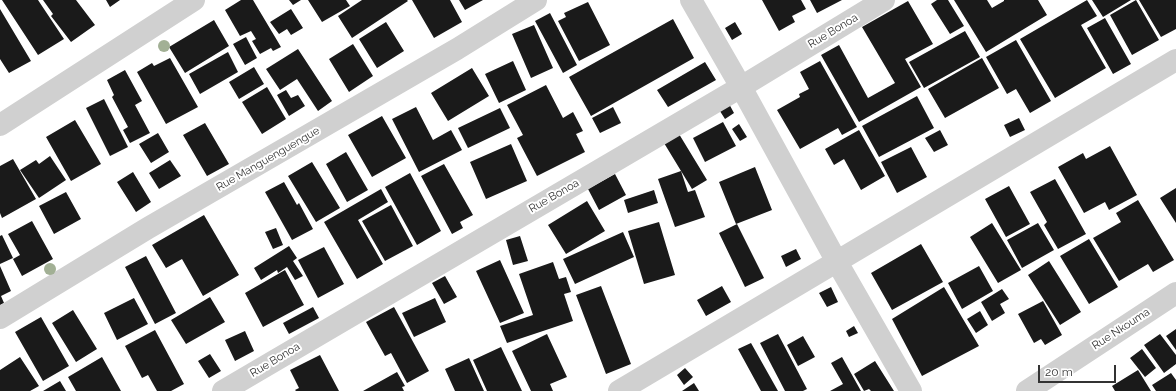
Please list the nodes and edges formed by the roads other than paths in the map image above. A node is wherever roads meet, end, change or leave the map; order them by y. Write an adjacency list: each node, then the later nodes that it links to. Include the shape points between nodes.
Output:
1 (194, 0): 7 (street)
2 (536, 0): 10 (street, Rue Manguenguengue)
3 (691, 0): 6 (street)
4 (884, 0): 6 (street, Rue Bonoa)
5 (1176, 60): 8 (street)
6 (741, 87): 8 (street); 11 (street, Rue Bonoa)
7 (0, 125)
8 (837, 262): 12 (street); 13 (street)
9 (1176, 293): 14 (street, Rue Nkouma)
10 (0, 318)
11 (223, 391)
12 (619, 391)
13 (911, 391)
14 (1027, 391)

